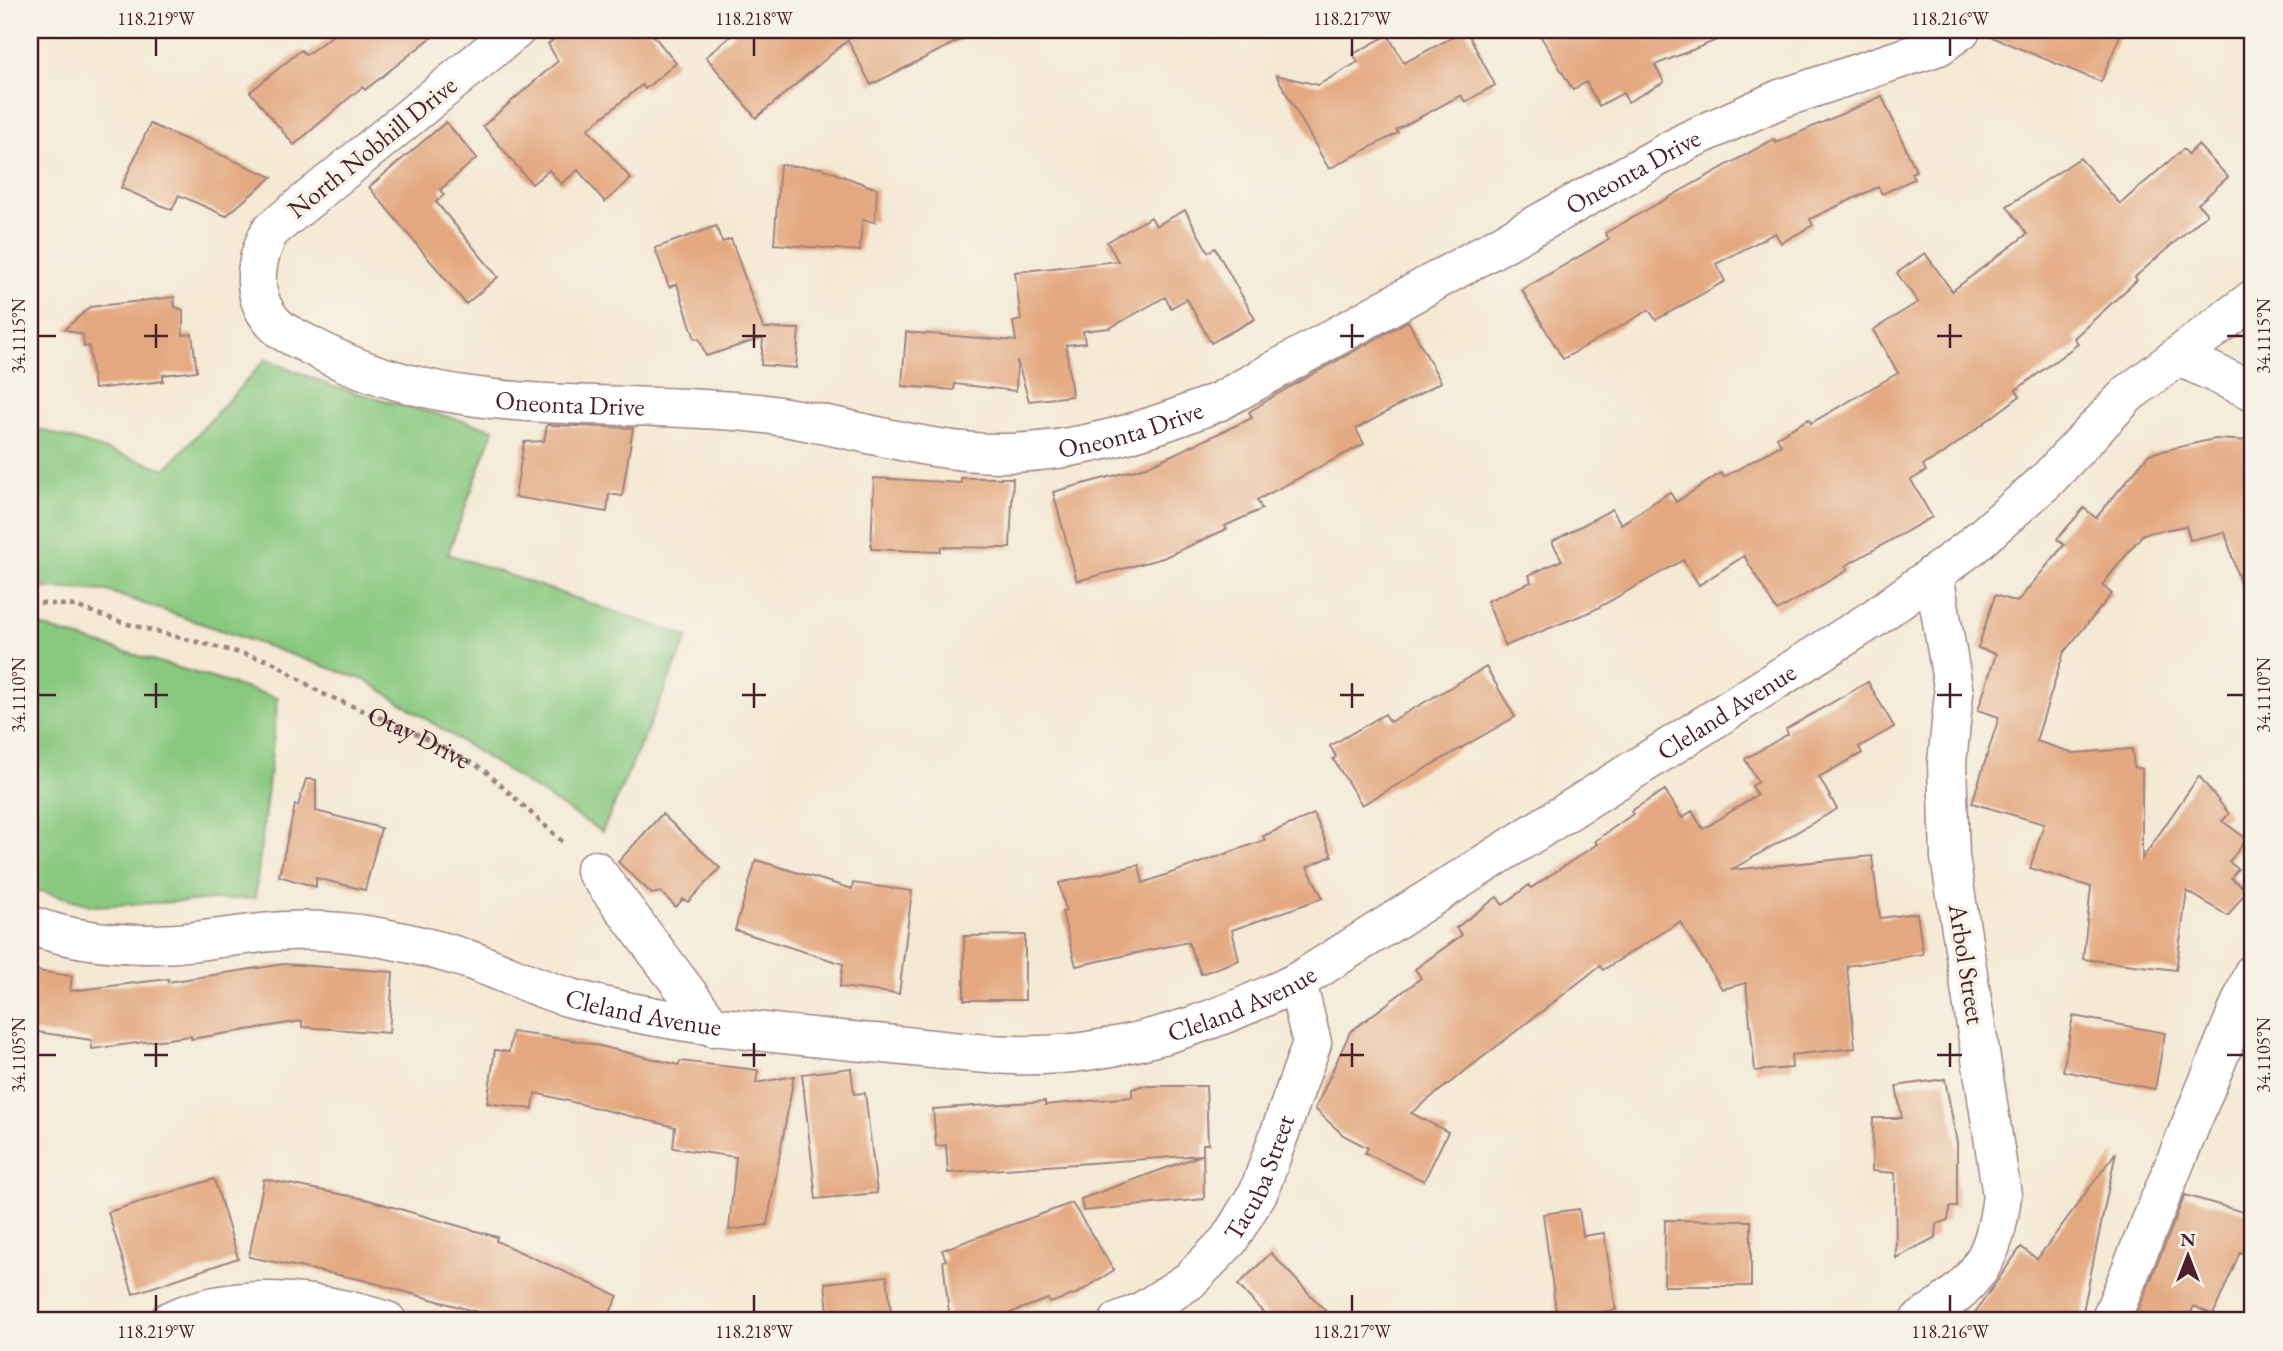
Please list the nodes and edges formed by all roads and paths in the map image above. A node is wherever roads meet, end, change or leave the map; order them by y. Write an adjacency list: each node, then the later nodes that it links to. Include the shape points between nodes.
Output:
1 (516, 30): 3 (street, North Nobhill Drive, via 270,231 258,254)
2 (1961, 30): 3 (street, Oneonta Drive, via 1940,46 1780,99 1687,141 1220,401 1158,427 1085,446 1002,453 926,447 756,413 492,401 410,386 340,361 281,329 264,309)
3 (255, 281)
4 (2253, 299): 5 (street, Cleland Avenue)
5 (2178, 356): 6 (street); 7 (street, Cleland Avenue, via 2128,394 2046,481)
6 (2253, 391)
7 (1934, 574): 12 (street, Cleland Avenue, via 1872,619); 17 (street, Arbol Street, via 1954,693 1947,763 1950,857 2002,1195 1997,1232 1982,1267 1958,1296)
8 (30, 602): 9 (path, Otay Drive, via 75,606 271,661 321,693 407,729 482,769)
9 (595, 870): 13 (street)
10 (30, 925): 13 (street, Cleland Avenue, via 50,933 113,943 177,943 268,930 336,931 403,941 566,997)
11 (2253, 973): 18 (street)
12 (1297, 982): 13 (street, Cleland Avenue, via 1224,1017 1157,1038 1079,1052 999,1055); 16 (street, Tacuba Street, via 1312,1043 1259,1191 1229,1240 1189,1280)
13 (713, 1027)
14 (169, 1321): 15 (street, via 237,1302 303,1302)
15 (387, 1321)
16 (1119, 1321)
17 (1919, 1321)
18 (2110, 1321)

